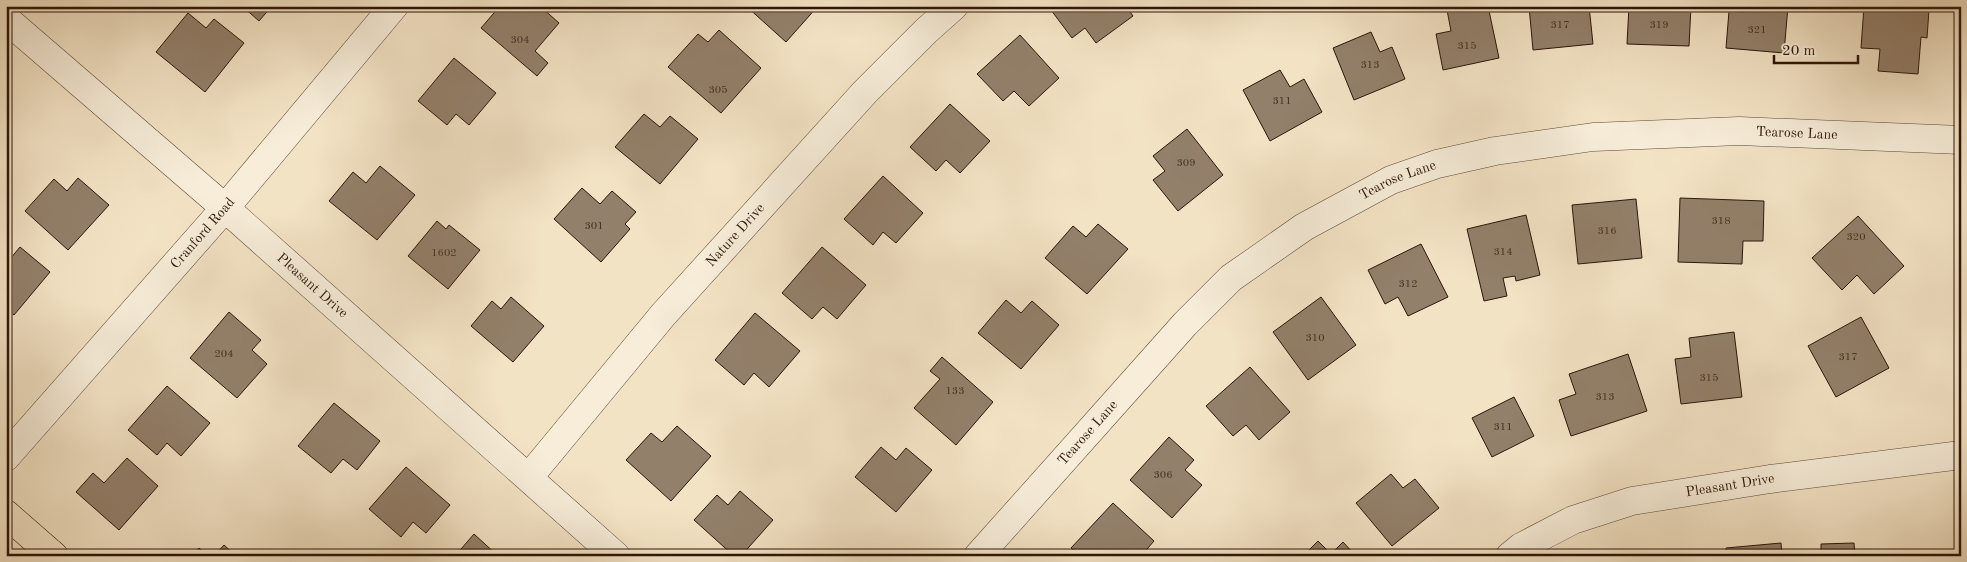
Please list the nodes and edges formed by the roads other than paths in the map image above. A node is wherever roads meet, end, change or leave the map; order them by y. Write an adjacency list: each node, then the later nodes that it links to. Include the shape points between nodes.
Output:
1 (394, 6): 5 (street, Cranford Road)
2 (954, 6): 8 (street, Nature Drive, via 859,99 663,316)
3 (6, 19): 5 (street, Pleasant Drive)
4 (1961, 140): 12 (street, Tearose Lane, via 1739,130 1593,137 1496,151 1437,164 1391,180 1304,227 1231,278 1185,324)
5 (224, 208): 7 (street, Cranford Road); 8 (street, Pleasant Drive)
6 (1961, 455): 13 (street, Pleasant Drive, via 1770,479 1632,501 1573,520)
7 (6, 457)
8 (529, 477): 11 (street, Pleasant Drive)
9 (6, 514): 10 (main road)
10 (54, 556)
11 (616, 556)
12 (978, 556)
13 (1510, 556)

